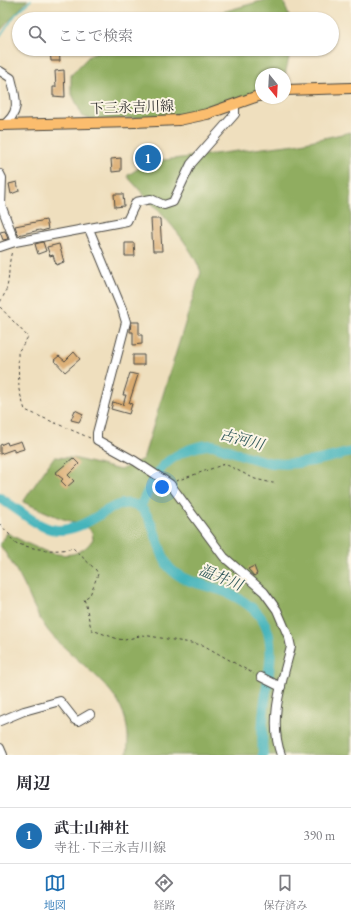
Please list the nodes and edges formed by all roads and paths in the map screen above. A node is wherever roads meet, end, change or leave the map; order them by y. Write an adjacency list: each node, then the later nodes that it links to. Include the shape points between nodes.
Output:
1 (0, 71): 6 (street, via 11,78 17,108 11,119)
2 (351, 88): 3 (main road)
3 (291, 90)
4 (255, 97): 5 (main road, 下三永吉川線)
5 (235, 104): 6 (main road, 下三永吉川線, via 179,120); 8 (street, via 235,114 191,164 173,202 164,205 151,199 136,202 127,221)
6 (1, 125)
7 (0, 174): 9 (street, via 1,205 13,233)
8 (89, 229): 9 (street); 13 (street, via 126,322 97,433)
9 (14, 242): 10 (street); 11 (path, via 9,286)
10 (0, 247)
11 (0, 302)
12 (0, 306): 13 (path, via 28,337 18,352 18,390 25,410)
13 (98, 440): 14 (street)
14 (168, 481): 15 (path, via 225,464 255,479); 18 (street, via 224,557 264,592 277,610 291,647)
15 (277, 484)
16 (0, 524): 17 (path, via 13,542 52,551 73,548 96,570 98,574 90,595 84,599 92,630 125,640 143,635 203,645)
17 (261, 677): 18 (street)
18 (280, 686): 23 (street, via 275,719 277,742)
19 (90, 714): 20 (street, via 78,721 75,720 60,701)
20 (0, 721)
21 (0, 748): 22 (street)
22 (3, 755)
23 (282, 755)

